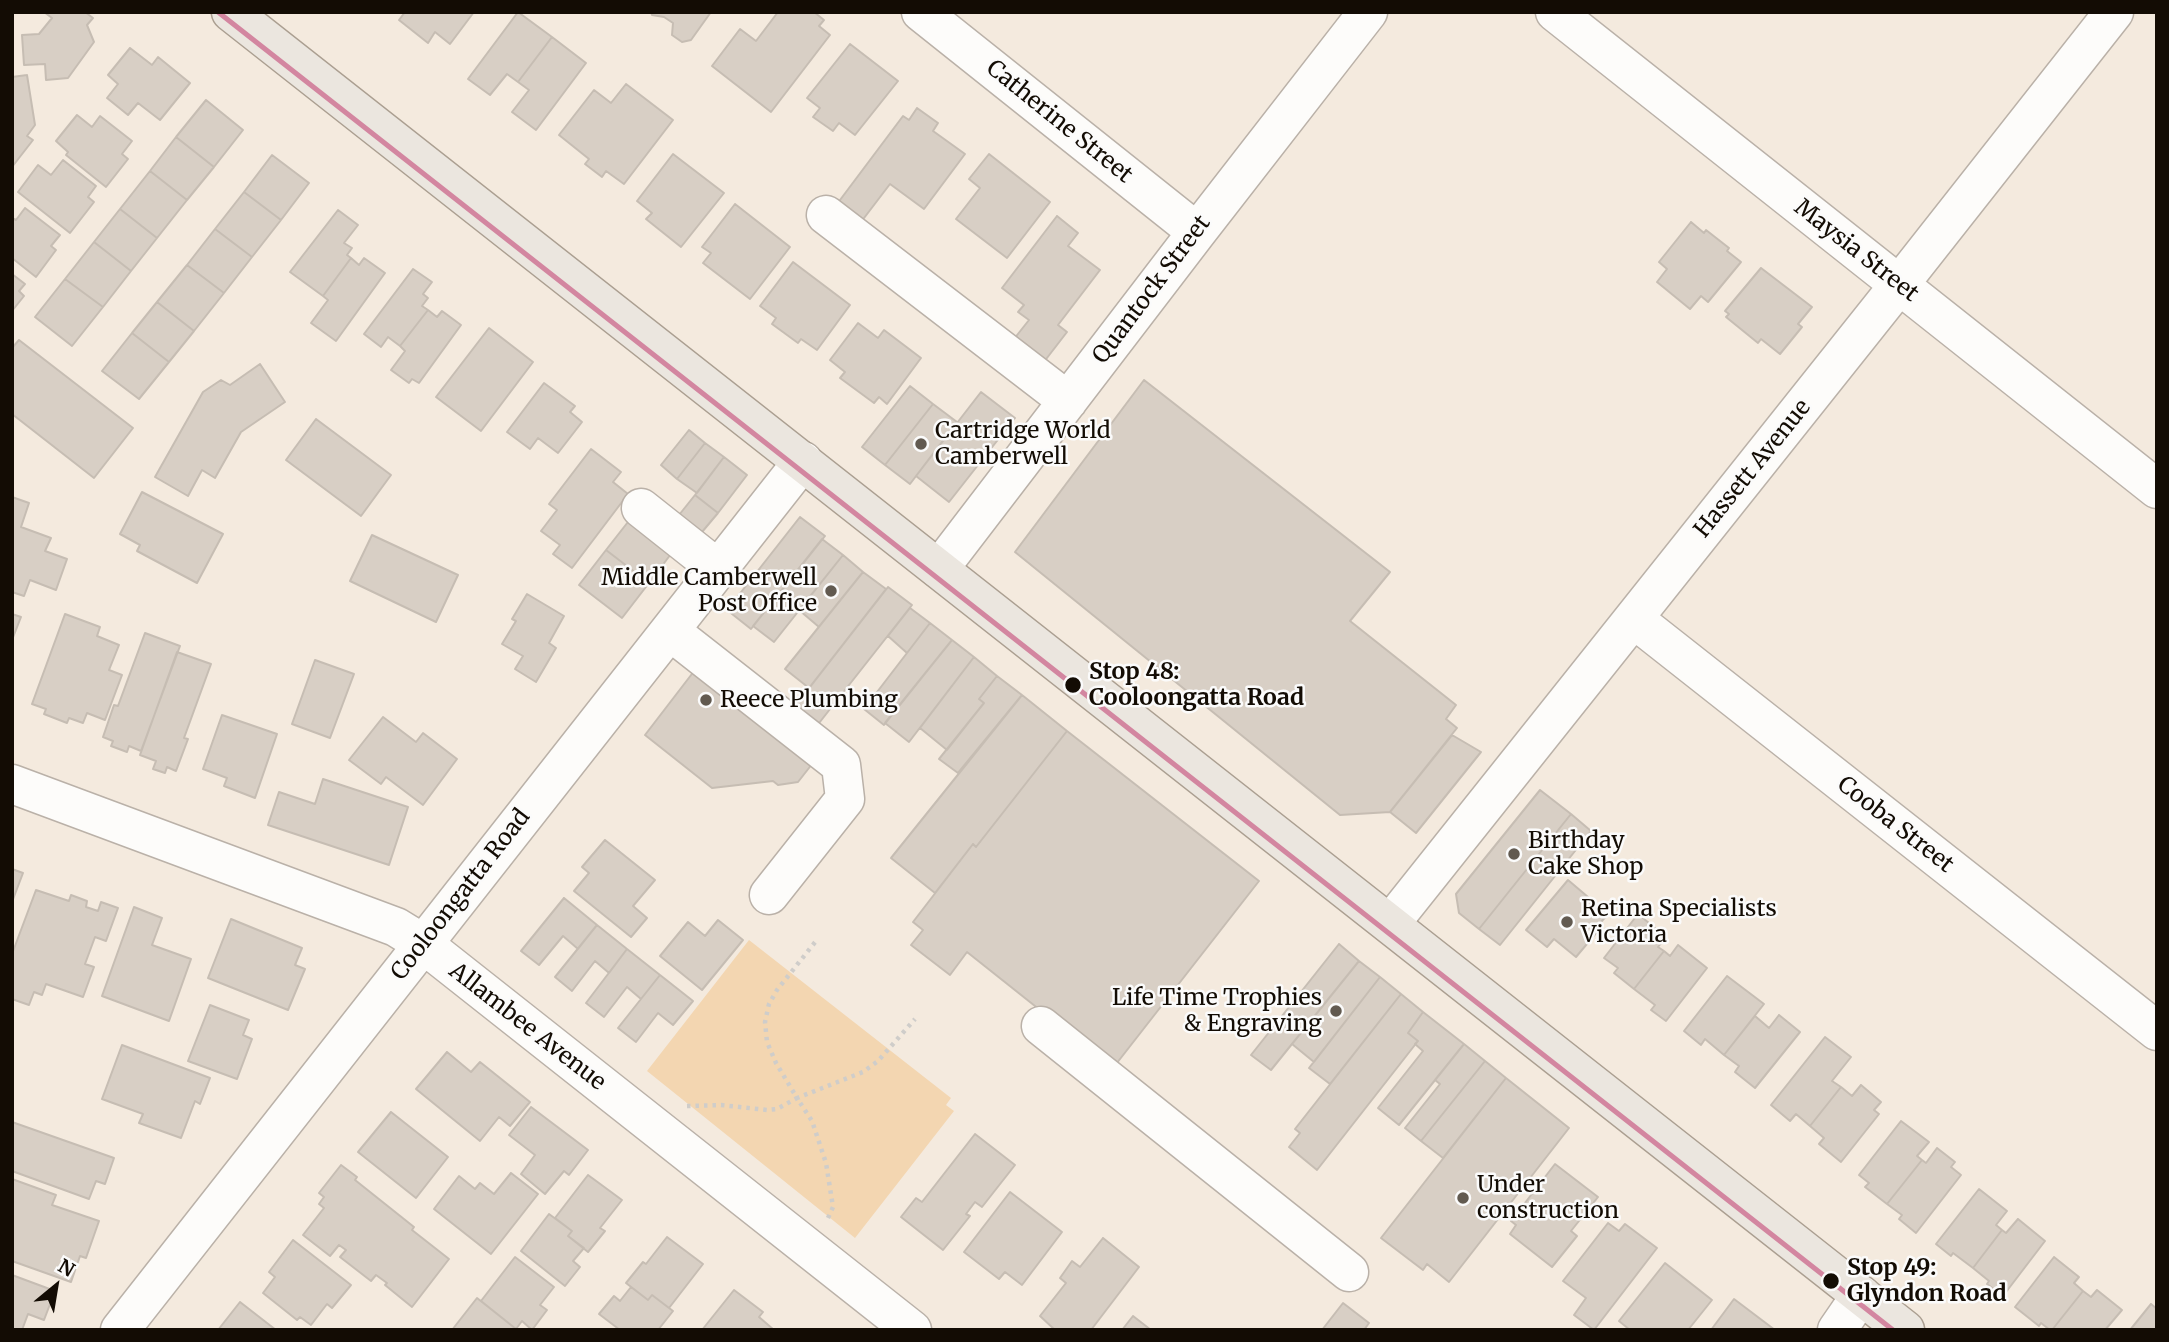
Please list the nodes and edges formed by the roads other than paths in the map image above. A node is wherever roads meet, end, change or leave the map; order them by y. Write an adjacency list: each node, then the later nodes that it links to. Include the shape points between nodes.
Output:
1 (231, 12): 10 (main road)
2 (921, 12): 7 (street, Catherine Street)
3 (1368, 12): 7 (street, Quantock Street)
4 (1555, 12): 8 (street, Maysia Street)
5 (2114, 12): 8 (street, Hassett Avenue)
6 (826, 215): 9 (street)
7 (1197, 232): 9 (street, Quantock Street)
8 (1899, 285): 11 (street, Maysia Street); 15 (street, Hassett Avenue)
9 (1068, 401): 14 (street, Quantock Street)
10 (803, 461): 13 (street, Cooloongatta Road); 14 (main road)
11 (2157, 489)
12 (641, 508): 13 (street)
13 (718, 569): 16 (street, Cooloongatta Road)
14 (939, 569): 19 (main road)
15 (1634, 619): 19 (street, Hassett Avenue); 22 (street, Cooba Street)
16 (670, 631): 18 (street, via 841,765 845,799); 20 (street, Cooloongatta Road)
17 (12, 783): 20 (street, Allambee Avenue, via 356,910)
18 (769, 895)
19 (1390, 924): 24 (main road)
20 (422, 943): 25 (street, Cooloongatta Road); 26 (street, Allambee Avenue)
21 (1041, 1026): 23 (street)
22 (2157, 1031)
23 (1349, 1272)
24 (1878, 1316): 27 (street)
25 (120, 1330)
26 (912, 1330)
27 (1837, 1330)

